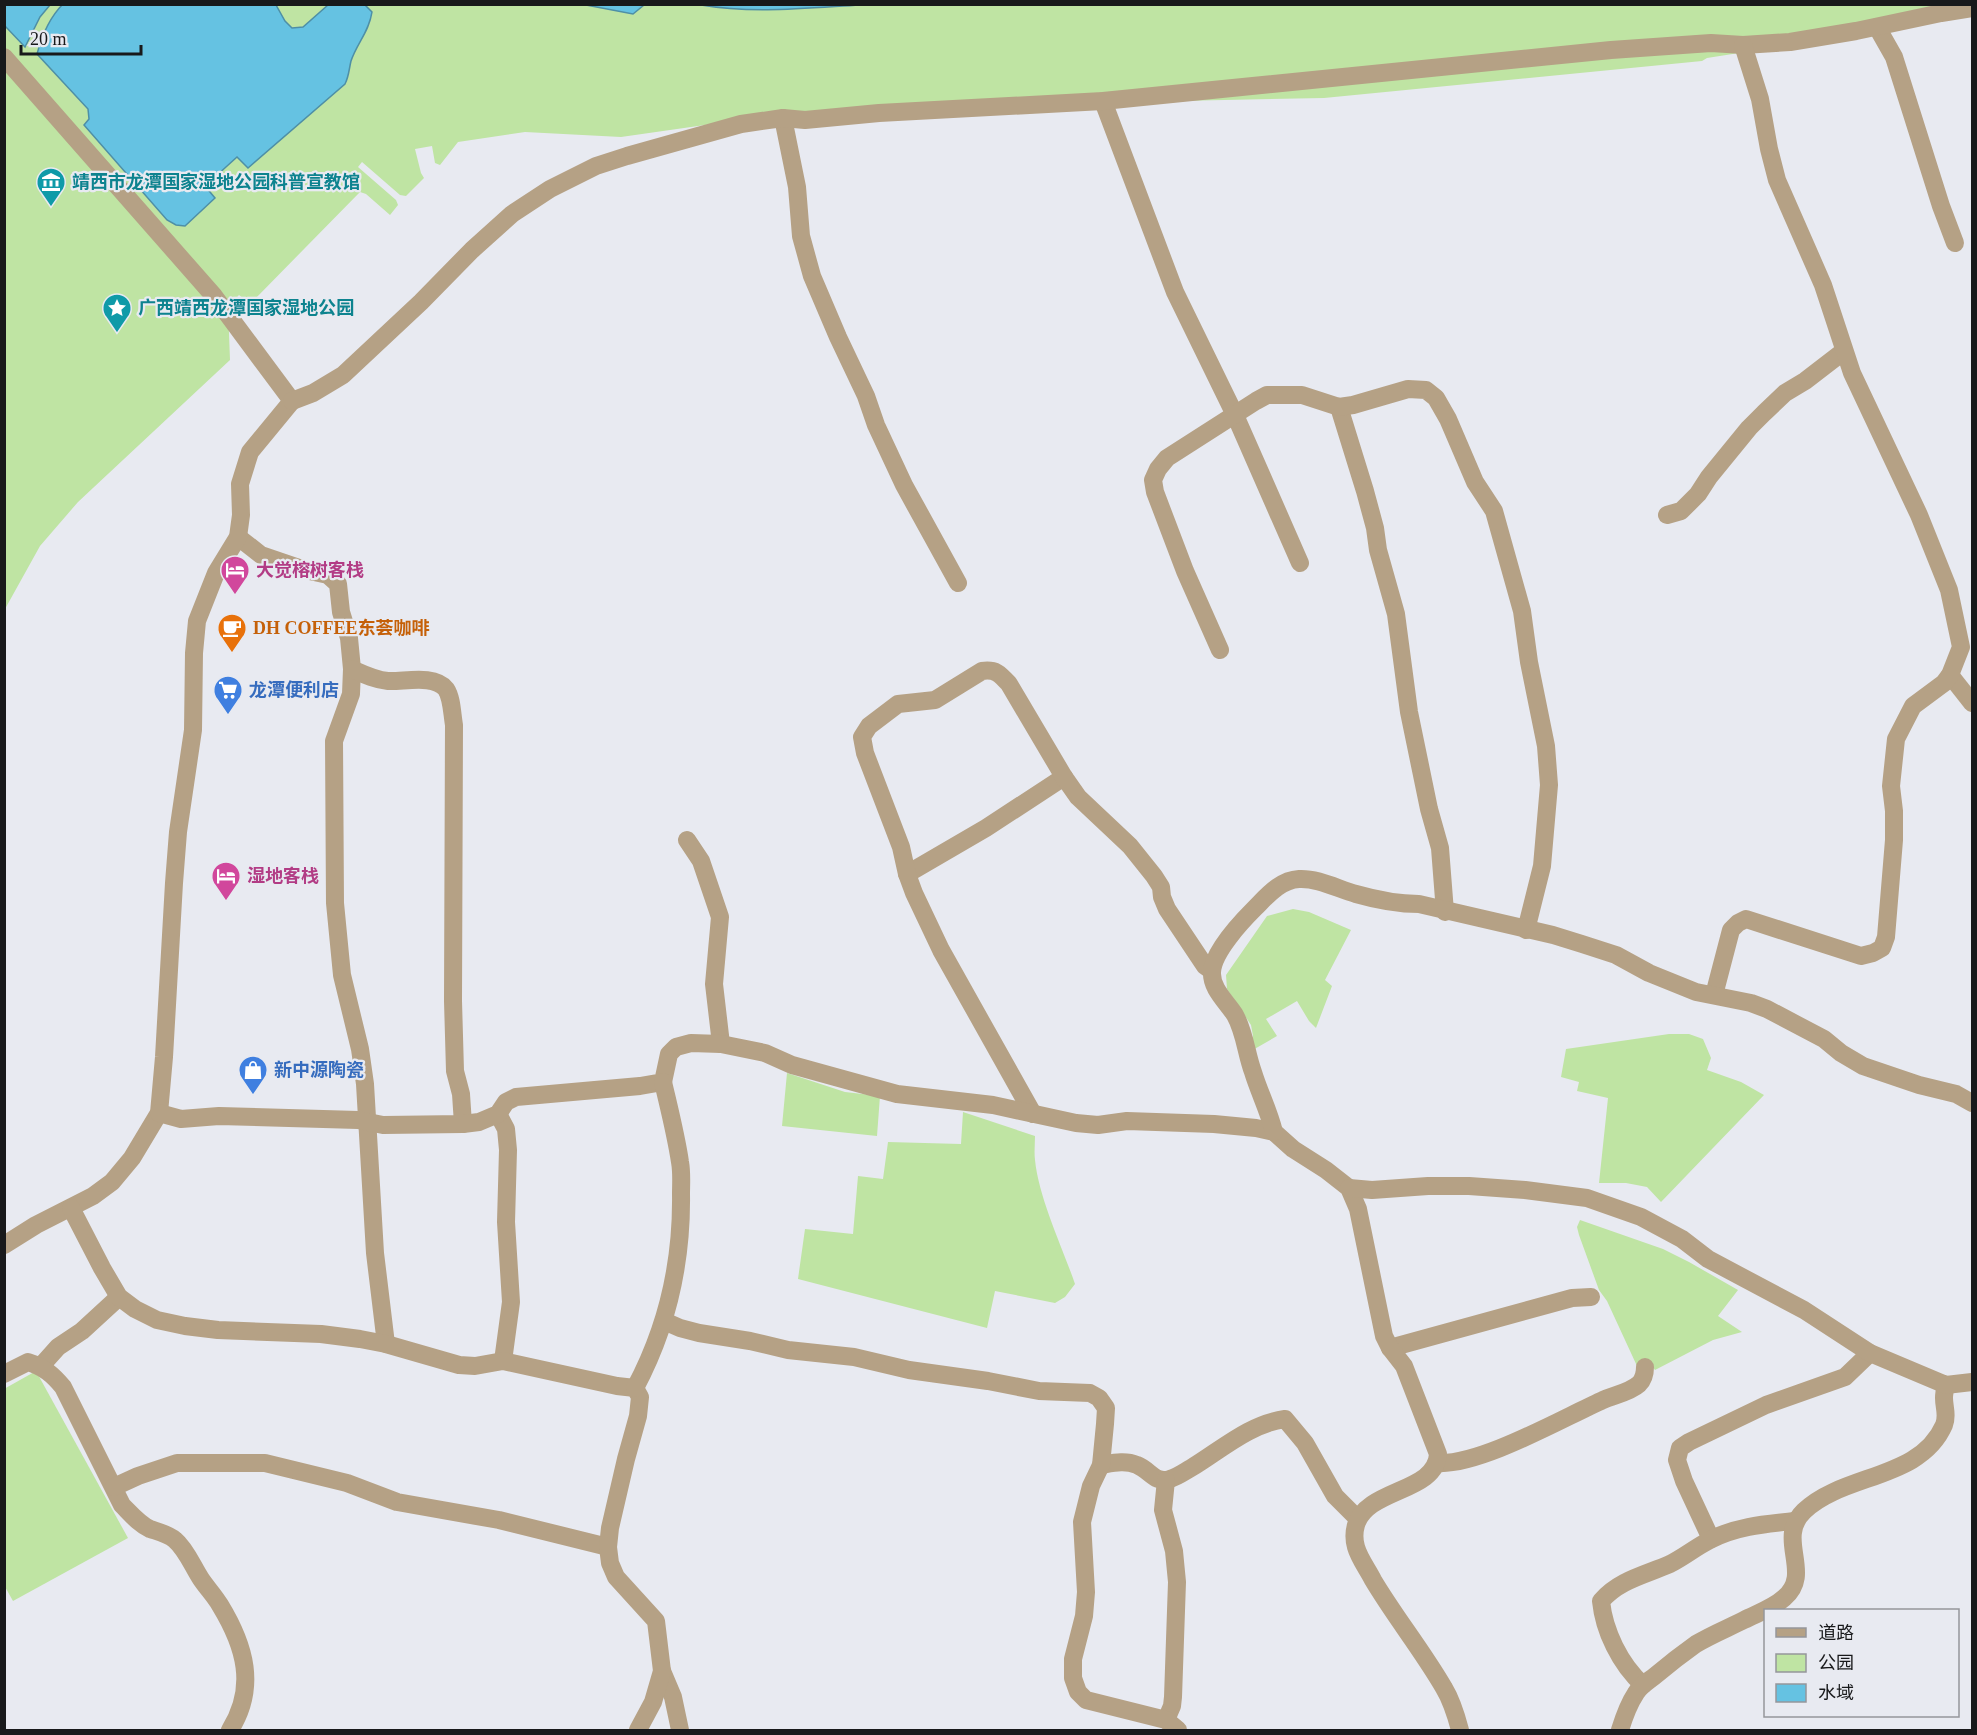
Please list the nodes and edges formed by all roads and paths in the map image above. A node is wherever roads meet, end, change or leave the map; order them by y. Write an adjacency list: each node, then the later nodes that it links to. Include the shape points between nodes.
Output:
1 (1972, 8): 2 (street)
2 (1877, 27): 3 (street, via 1790,42); 7 (street, via 1894,57)
3 (1743, 45): 5 (street, via 1711,43 1611,50); 8 (street, via 1760,99 1777,180 1823,285)
4 (4, 57): 9 (street, via 214,296)
5 (1103, 101): 6 (street, via 805,120); 11 (street, via 1175,292)
6 (783, 118): 9 (street, via 741,124 638,152 596,166 550,189 512,214 343,375); 15 (street, via 797,187 801,236 812,276 880,435)
7 (1955, 243)
8 (1844, 351): 12 (street, via 1785,393 1749,428 1698,494 1681,511); 18 (street, via 1919,515 1948,590 1961,647)
9 (292, 402): 13 (street, via 250,452 240,484 242,514)
10 (1339, 407): 11 (street, via 1302,395 1268,395); 23 (street, via 1396,614 1409,712 1440,848); 24 (street, via 1408,389 1426,390 1436,398 1448,419 1475,482 1494,511 1522,611 1546,746 1546,828 1537,890)
11 (1235, 414): 14 (street); 16 (street, via 1167,458 1153,480 1162,514)
12 (1666, 514)
13 (238, 537): 17 (street, via 261,555 328,574 338,585); 30 (street, via 216,573 197,621 194,730 174,873)
14 (1300, 563)
15 (958, 583)
16 (1220, 650)
17 (352, 669): 33 (street, via 351,694 334,741 335,903 342,975 360,1049); 34 (street, via 386,681 439,683 447,690 450,702 454,725 455,1071)
18 (1950, 675): 19 (street); 26 (street, via 1912,706 1896,739 1892,871 1882,948 1861,956 1746,919 1731,930)
19 (1972, 703)
20 (1064, 777): 22 (street); 22 (street, via 1009,684 992,669 982,671 935,700 898,704 869,726 862,737 902,847); 25 (street, via 1078,797 1143,861 1161,887 1167,909)
21 (687, 840): 27 (street, via 701,861 720,917 714,984)
22 (907, 874): 32 (street, via 941,950)
23 (1445, 912): 24 (street); 25 (street, via 1295,879 1282,884 1252,911 1222,947)
24 (1526, 930): 26 (street, via 1616,955 1695,992)
25 (1212, 972): 35 (street, via 1242,1030 1251,1069)
26 (1714, 995): 29 (street, via 1767,1009 1824,1039 1863,1066 1956,1094)
27 (721, 1044): 28 (street, via 676,1047 669,1054); 32 (street, via 765,1053 792,1065 897,1094)
28 (663, 1082): 31 (street, via 516,1097 506,1102); 41 (street, via 680,1164 681,1217 676,1265)
29 (1972, 1103)
30 (159, 1113): 33 (street, via 182,1119 219,1116); 37 (street, via 132,1158 112,1182)
31 (498, 1114): 34 (street); 45 (street, via 506,1130 508,1150 506,1222 511,1302)
32 (1033, 1114): 35 (street, via 1098,1125 1127,1121 1214,1124)
33 (368, 1122): 34 (street); 42 (street, via 375,1253)
34 (463, 1124)
35 (1274, 1132): 36 (street)
36 (1349, 1188): 43 (street, via 1358,1209 1379,1315); 44 (street, via 1469,1186 1587,1198 1641,1217 1682,1239 1708,1259 1804,1310)
37 (71, 1208): 38 (street); 39 (street)
38 (4, 1245)
39 (119, 1297): 42 (street, via 157,1320 185,1326 321,1334); 46 (street)
40 (1591, 1297): 43 (street, via 1572,1298)
41 (663, 1321): 51 (street); 53 (street, via 699,1333 807,1353 854,1357 1039,1391 1090,1393 1106,1408)
42 (386, 1344): 45 (street, via 459,1365)
43 (1390, 1348): 52 (street, via 1404,1366 1415,1391 1438,1454)
44 (1870, 1353): 50 (street); 58 (street, via 1845,1377 1766,1405 1680,1448 1677,1460 1684,1481)
45 (503, 1361): 51 (street)
46 (41, 1366): 48 (street, via 28,1362); 55 (street, via 63,1387)
47 (1645, 1367): 52 (street, via 1641,1382 1633,1388 1559,1422 1461,1461)
48 (4, 1374)
49 (1972, 1382): 50 (street)
50 (1946, 1385): 57 (street, via 1944,1425 1918,1456 1892,1470 1845,1486 1805,1510)
51 (635, 1388): 59 (street, via 640,1397 638,1416)
52 (1437, 1462): 56 (street, via 1432,1473 1381,1498)
53 (1101, 1465): 54 (street, via 1128,1463 1155,1479); 64 (street, via 1082,1522 1086,1592 1073,1659 1074,1678 1078,1692 1086,1700)
54 (1166, 1480): 56 (street, via 1264,1424 1286,1419 1305,1443 1335,1496); 64 (street, via 1163,1510 1178,1582)
55 (114, 1487): 59 (street, via 177,1463 265,1463 346,1483 397,1502 499,1520); 65 (street, via 122,1505 135,1519 177,1541 232,1628 241,1649 246,1684 245,1700)
56 (1358, 1519): 68 (street, via 1354,1532 1356,1548 1387,1603 1445,1689)
57 (1795, 1521): 58 (street, via 1746,1526); 60 (street, via 1792,1534 1796,1583 1792,1591)
58 (1711, 1539): 63 (street, via 1671,1563 1615,1587 1601,1601 1607,1630 1631,1674)
59 (608, 1547): 62 (street, via 616,1576 656,1621)
60 (1768, 1609)
61 (1764, 1611): 63 (street, via 1697,1644)
62 (662, 1671): 66 (street, via 653,1702); 67 (street, via 673,1696)
63 (1643, 1685): 69 (street, via 1625,1712)
64 (1172, 1725)
65 (230, 1731)
66 (638, 1731)
67 (680, 1731)
68 (1460, 1731)
69 (1620, 1731)

